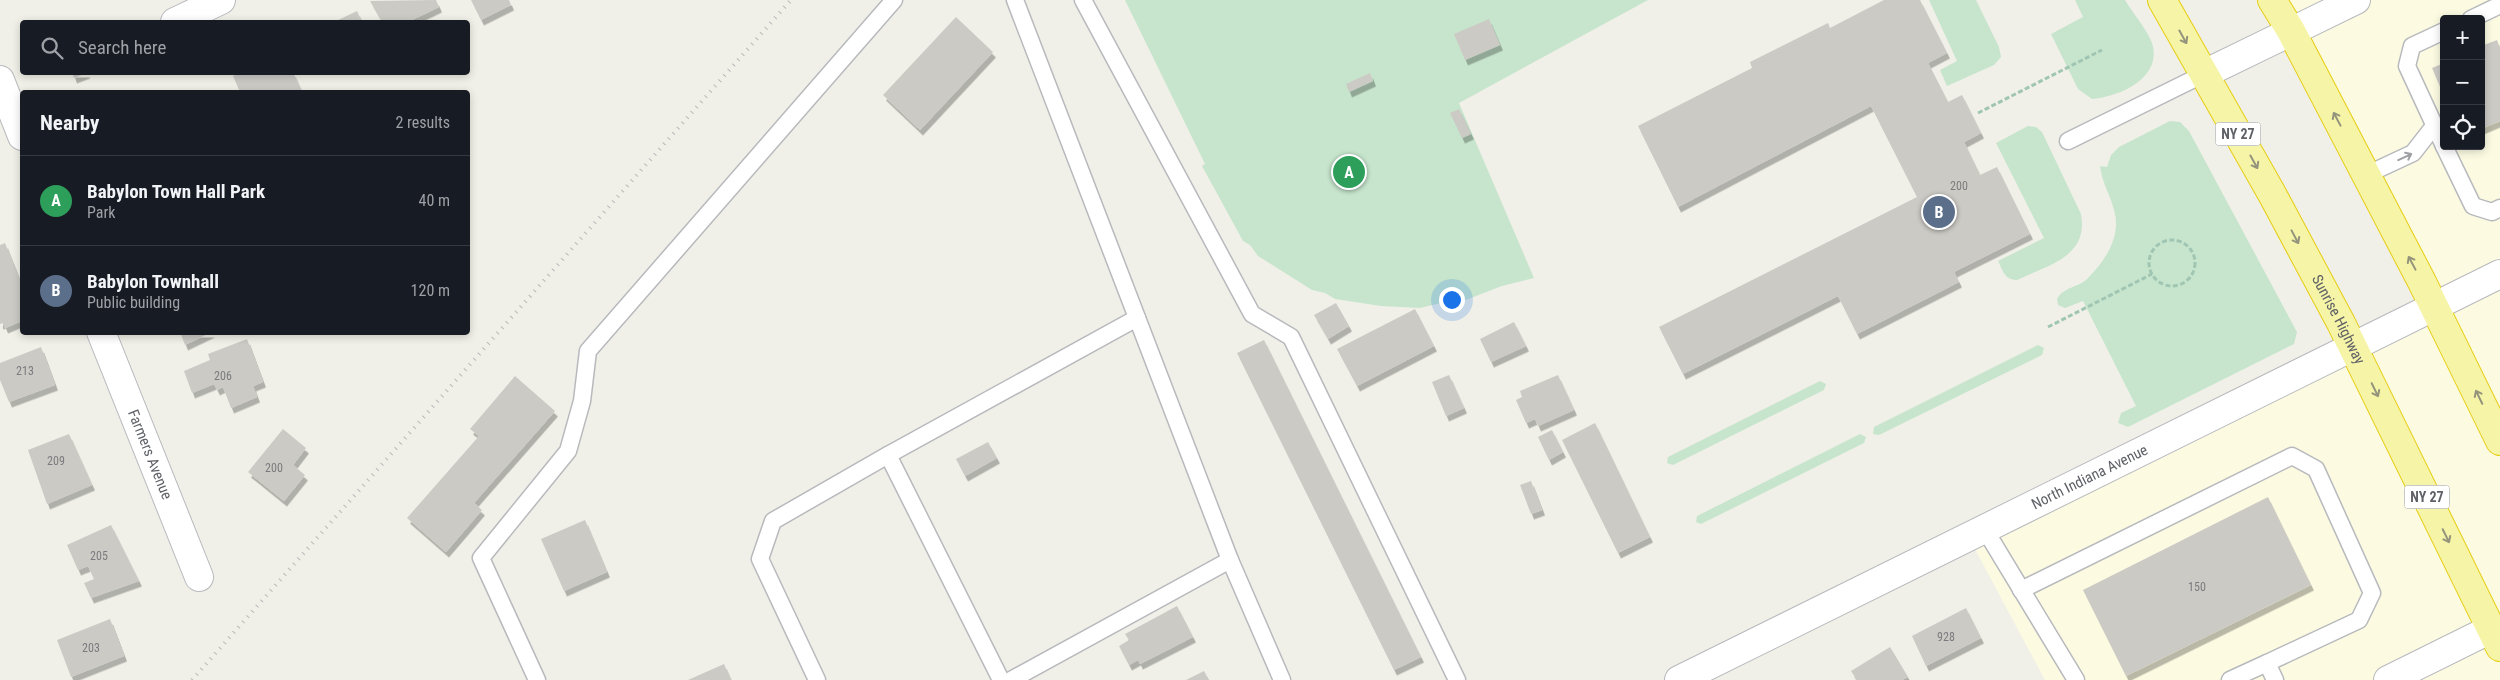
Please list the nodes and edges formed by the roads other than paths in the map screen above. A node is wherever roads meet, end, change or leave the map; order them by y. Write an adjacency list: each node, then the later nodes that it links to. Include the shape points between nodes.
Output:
1 (221, 0): 10 (street)
2 (894, 0): 35 (lane, via 588,351 582,401 568,451 481,558)
3 (1015, 0): 24 (lane)
4 (1083, 0): 40 (lane, via 1252,314 1291,337)
5 (2162, 0): 13 (highway, Sunrise Highway / NY 27, one-way to 13)
6 (2272, 0): 11 (highway)
7 (2356, 0): 11 (street)
8 (2500, 5): 9 (lane)
9 (2479, 15)
10 (179, 20)
11 (2291, 31): 13 (street); 20 (highway, one-way to 11)
12 (2440, 33): 15 (lane, via 2412,46 2407,66)
13 (2204, 74): 18 (lane); 26 (highway, Sunrise Highway / NY 27, one-way to 26)
14 (0, 80): 16 (street)
15 (2434, 126): 17 (lane); 20 (lane, one-way to 15, via 2413,153)
16 (20, 131)
17 (2440, 138)
18 (2068, 141)
19 (2446, 150): 21 (lane, via 2473,206 2492,212)
20 (2366, 175): 23 (highway, one-way to 20)
21 (2500, 208)
22 (2500, 274): 23 (street, North Indiana Avenue)
23 (2434, 307): 26 (street, North Indiana Avenue); 27 (highway, one-way to 23)
24 (1137, 318): 28 (lane); 30 (lane)
25 (102, 335): 31 (street, Farmers Avenue)
26 (2353, 347): 29 (street, North Indiana Avenue); 33 (highway, Sunrise Highway / NY 27, one-way to 33)
27 (2500, 441)
28 (888, 456): 36 (lane, via 773,521 764,542 760,559); 37 (lane)
29 (1984, 528): 32 (lane); 41 (street, North Indiana Avenue)
30 (1230, 560): 38 (lane); 39 (lane)
31 (199, 577)
32 (2021, 590): 34 (lane, via 2292,456 2316,469 2372,593 2359,620); 42 (lane)
33 (2496, 638): 45 (street)
34 (2267, 663): 43 (lane); 44 (lane)
35 (537, 680)
36 (817, 680)
37 (1001, 680)
38 (1011, 680)
39 (1282, 680)
40 (1458, 680)
41 (1678, 680)
42 (2076, 680)
43 (2230, 680)
44 (2275, 680)
45 (2388, 680)

